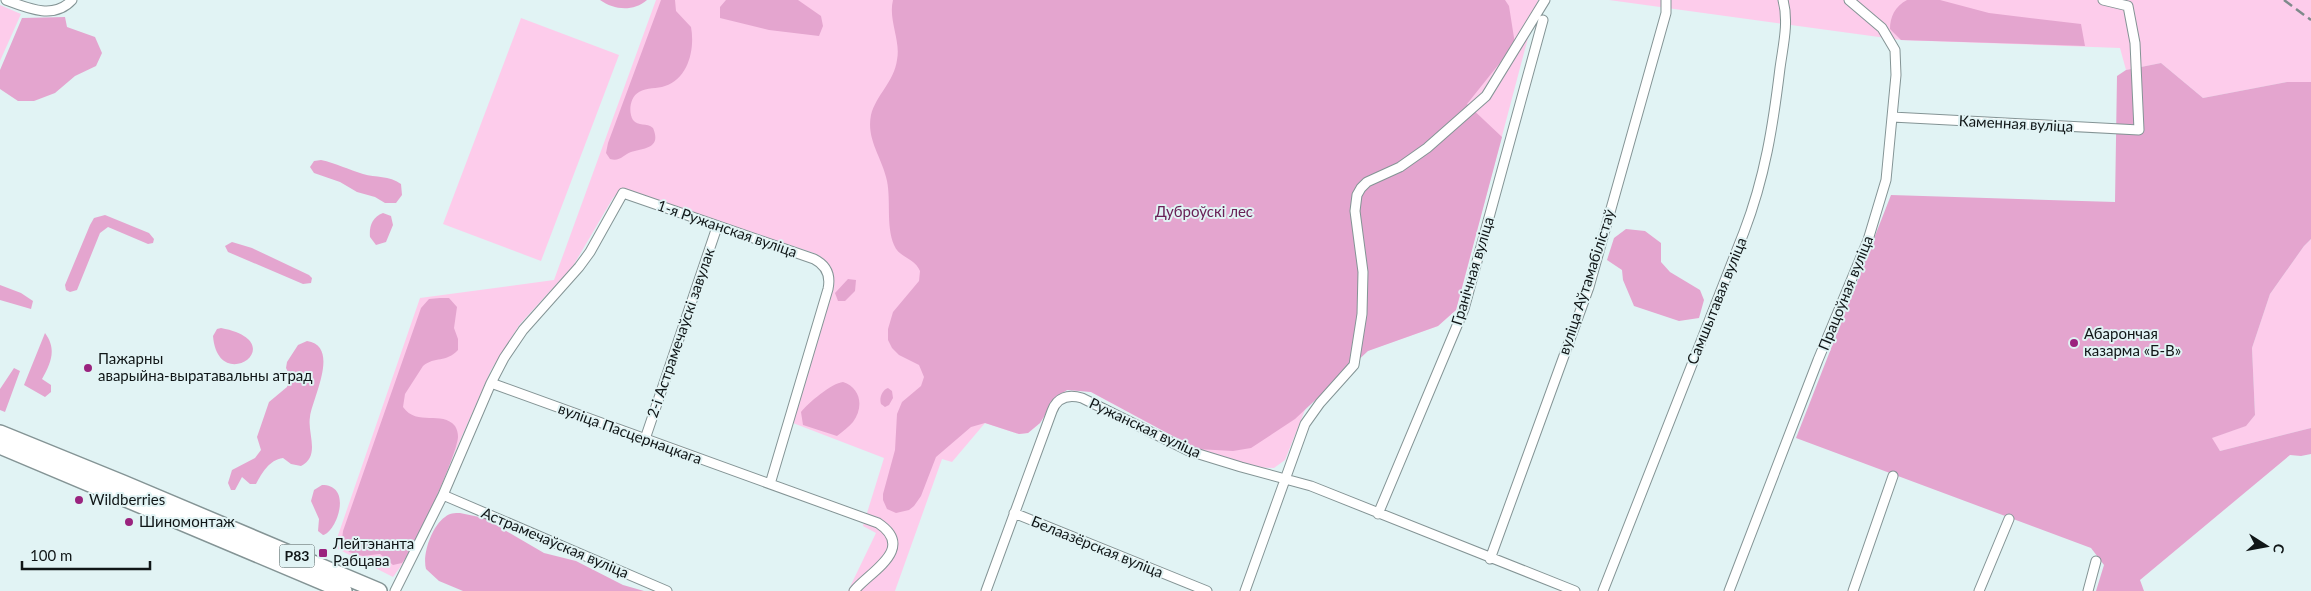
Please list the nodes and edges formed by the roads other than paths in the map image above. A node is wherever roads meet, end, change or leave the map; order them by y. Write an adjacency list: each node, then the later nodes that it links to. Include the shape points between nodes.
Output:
1 (6, 0): 2 (street, via 49,11 64,7)
2 (72, 0)
3 (1544, 0): 16 (street, via 1486,96 1428,148 1400,167 1366,182 1357,195 1355,211 1363,272 1362,314 1354,365 1305,424)
4 (1666, 0): 22 (street, вуліца Аўтамабілістаў, via 1666,13 1589,287)
5 (1783, 0): 33 (street, Самшытавая вуліца, via 1785,33 1770,144 1760,188)
6 (1849, 0): 9 (street, Працоўная вуліца, via 1882,28 1892,42 1896,66)
7 (2103, 0): 9 (street, Каменная вуліца, via 2128,6 2135,44 2139,130)
8 (1543, 20): 20 (street, Гранічная вуліца, via 1464,309)
9 (1892, 117): 34 (street, Працоўная вуліца, via 1886,180 1874,225)
10 (717, 227): 11 (street, 1-я Ружанская вуліца, via 623,193 590,252 523,330); 13 (street, 2-і Астрамечаўскі завулак); 17 (street, 1-я Ружанская вуліца, via 814,259 827,271 828,289)
11 (490, 383): 13 (street, вуліца Пасцернацкага); 18 (street)
12 (0, 434): 25 (highway, Р83)
13 (645, 439): 17 (street, вуліца Пасцернацкага)
14 (0, 446): 24 (highway, Р83)
15 (1894, 476): 35 (street)
16 (1286, 478): 19 (street, Ружанская вуліца, via 1189,451 1082,398 1070,396 1054,405); 20 (street); 31 (street)
17 (770, 484): 28 (street, вуліца Пасцернацкага, via 878,523 889,534 892,548 889,556)
18 (443, 495): 26 (street); 27 (street, Астрамечаўская вуліца)
19 (1014, 513): 29 (street, Ружанская вуліца); 30 (street, Белаазёрская вуліца)
20 (1378, 514): 22 (street)
21 (2009, 519): 36 (street)
22 (1490, 558): 32 (street)
23 (2096, 561): 37 (street)
24 (344, 591)
25 (379, 591)
26 (395, 591)
27 (667, 591)
28 (854, 591)
29 (986, 591)
30 (1208, 591)
31 (1245, 591)
32 (1575, 591)
33 (1603, 591)
34 (1728, 591)
35 (1852, 591)
36 (1979, 591)
37 (2088, 591)

